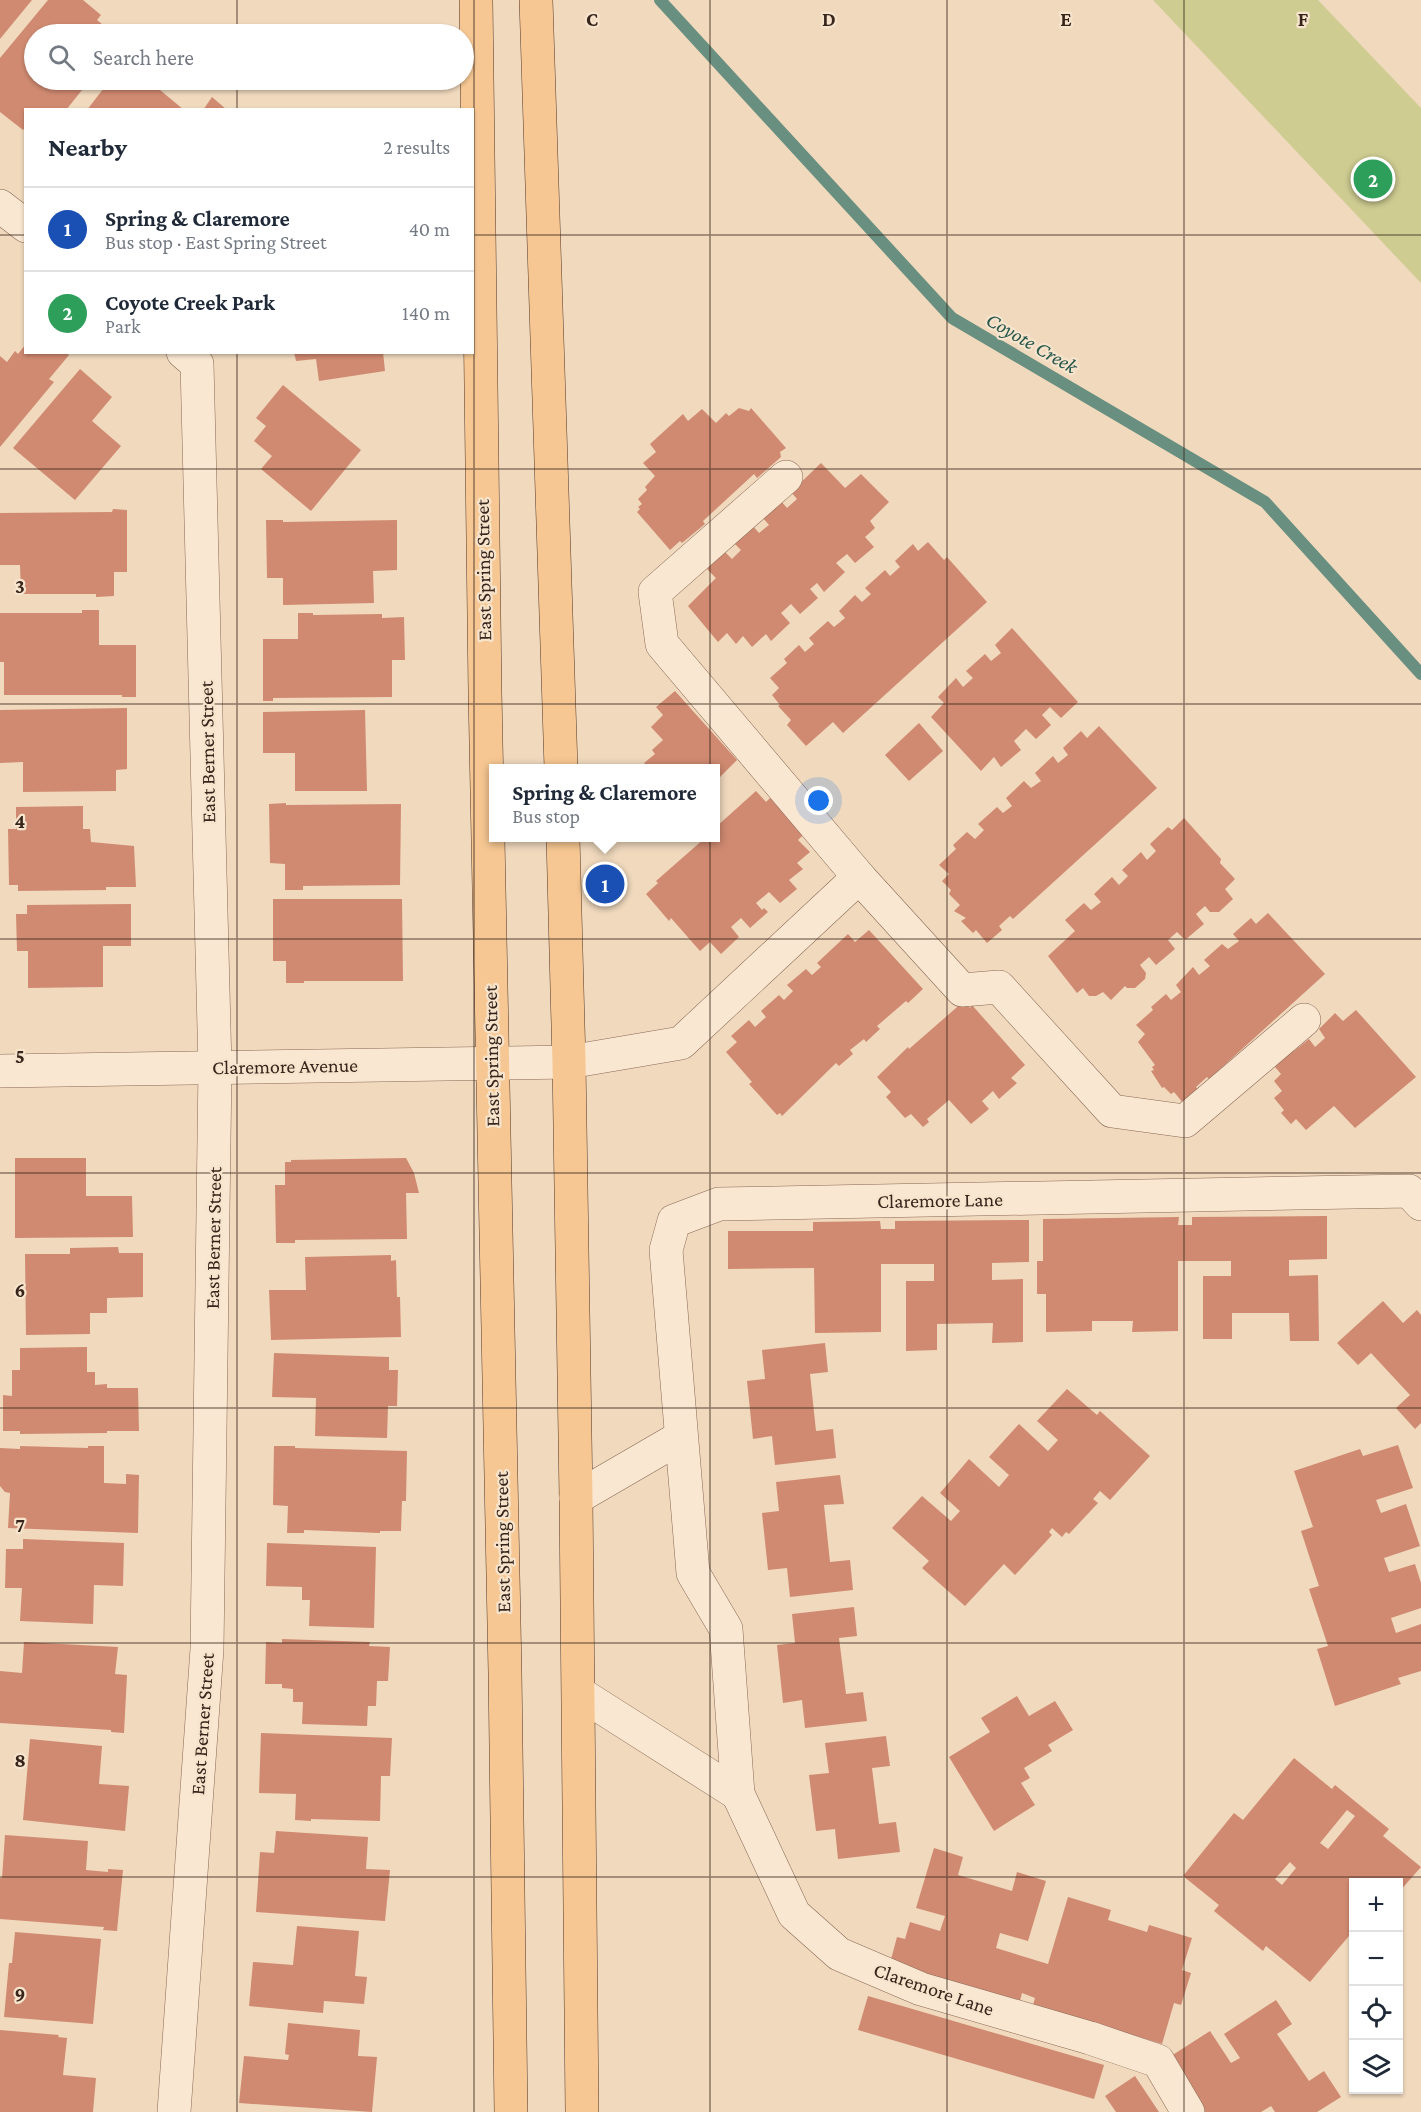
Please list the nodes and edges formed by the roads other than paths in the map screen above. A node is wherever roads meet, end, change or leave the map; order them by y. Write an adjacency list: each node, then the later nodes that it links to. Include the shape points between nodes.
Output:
1 (536, 0): 7 (main road)
2 (476, 4): 12 (main road, East Spring Street)
3 (0, 206): 4 (street)
4 (24, 224)
5 (190, 358): 13 (street, East Berner Street)
6 (786, 477): 9 (street, via 655,592 662,644)
7 (561, 764)
8 (563, 842): 11 (main road)
9 (860, 877): 10 (street, via 962,990 999,987 1112,1111 1185,1121); 11 (street, via 681,1043)
10 (1304, 1020)
11 (569, 1062): 12 (street, Claremore Avenue); 17 (main road)
12 (491, 1063): 13 (street, Claremore Avenue); 21 (main road, East Spring Street)
13 (215, 1068): 14 (street, Claremore Avenue); 20 (street, East Berner Street, via 207,1649)
14 (0, 1071)
15 (1421, 1204): 16 (street, Claremore Lane, via 1409,1191 719,1204 674,1221 666,1250)
16 (681, 1437): 17 (street); 19 (street, Claremore Lane, via 693,1573 726,1629)
17 (576, 1498): 18 (main road)
18 (579, 1693): 19 (street); 22 (main road)
19 (738, 1794): 23 (street, Claremore Lane, via 794,1914 839,1954 921,1989 1158,2061)
20 (174, 2112)
21 (511, 2112)
22 (582, 2112)
23 (1188, 2112)

